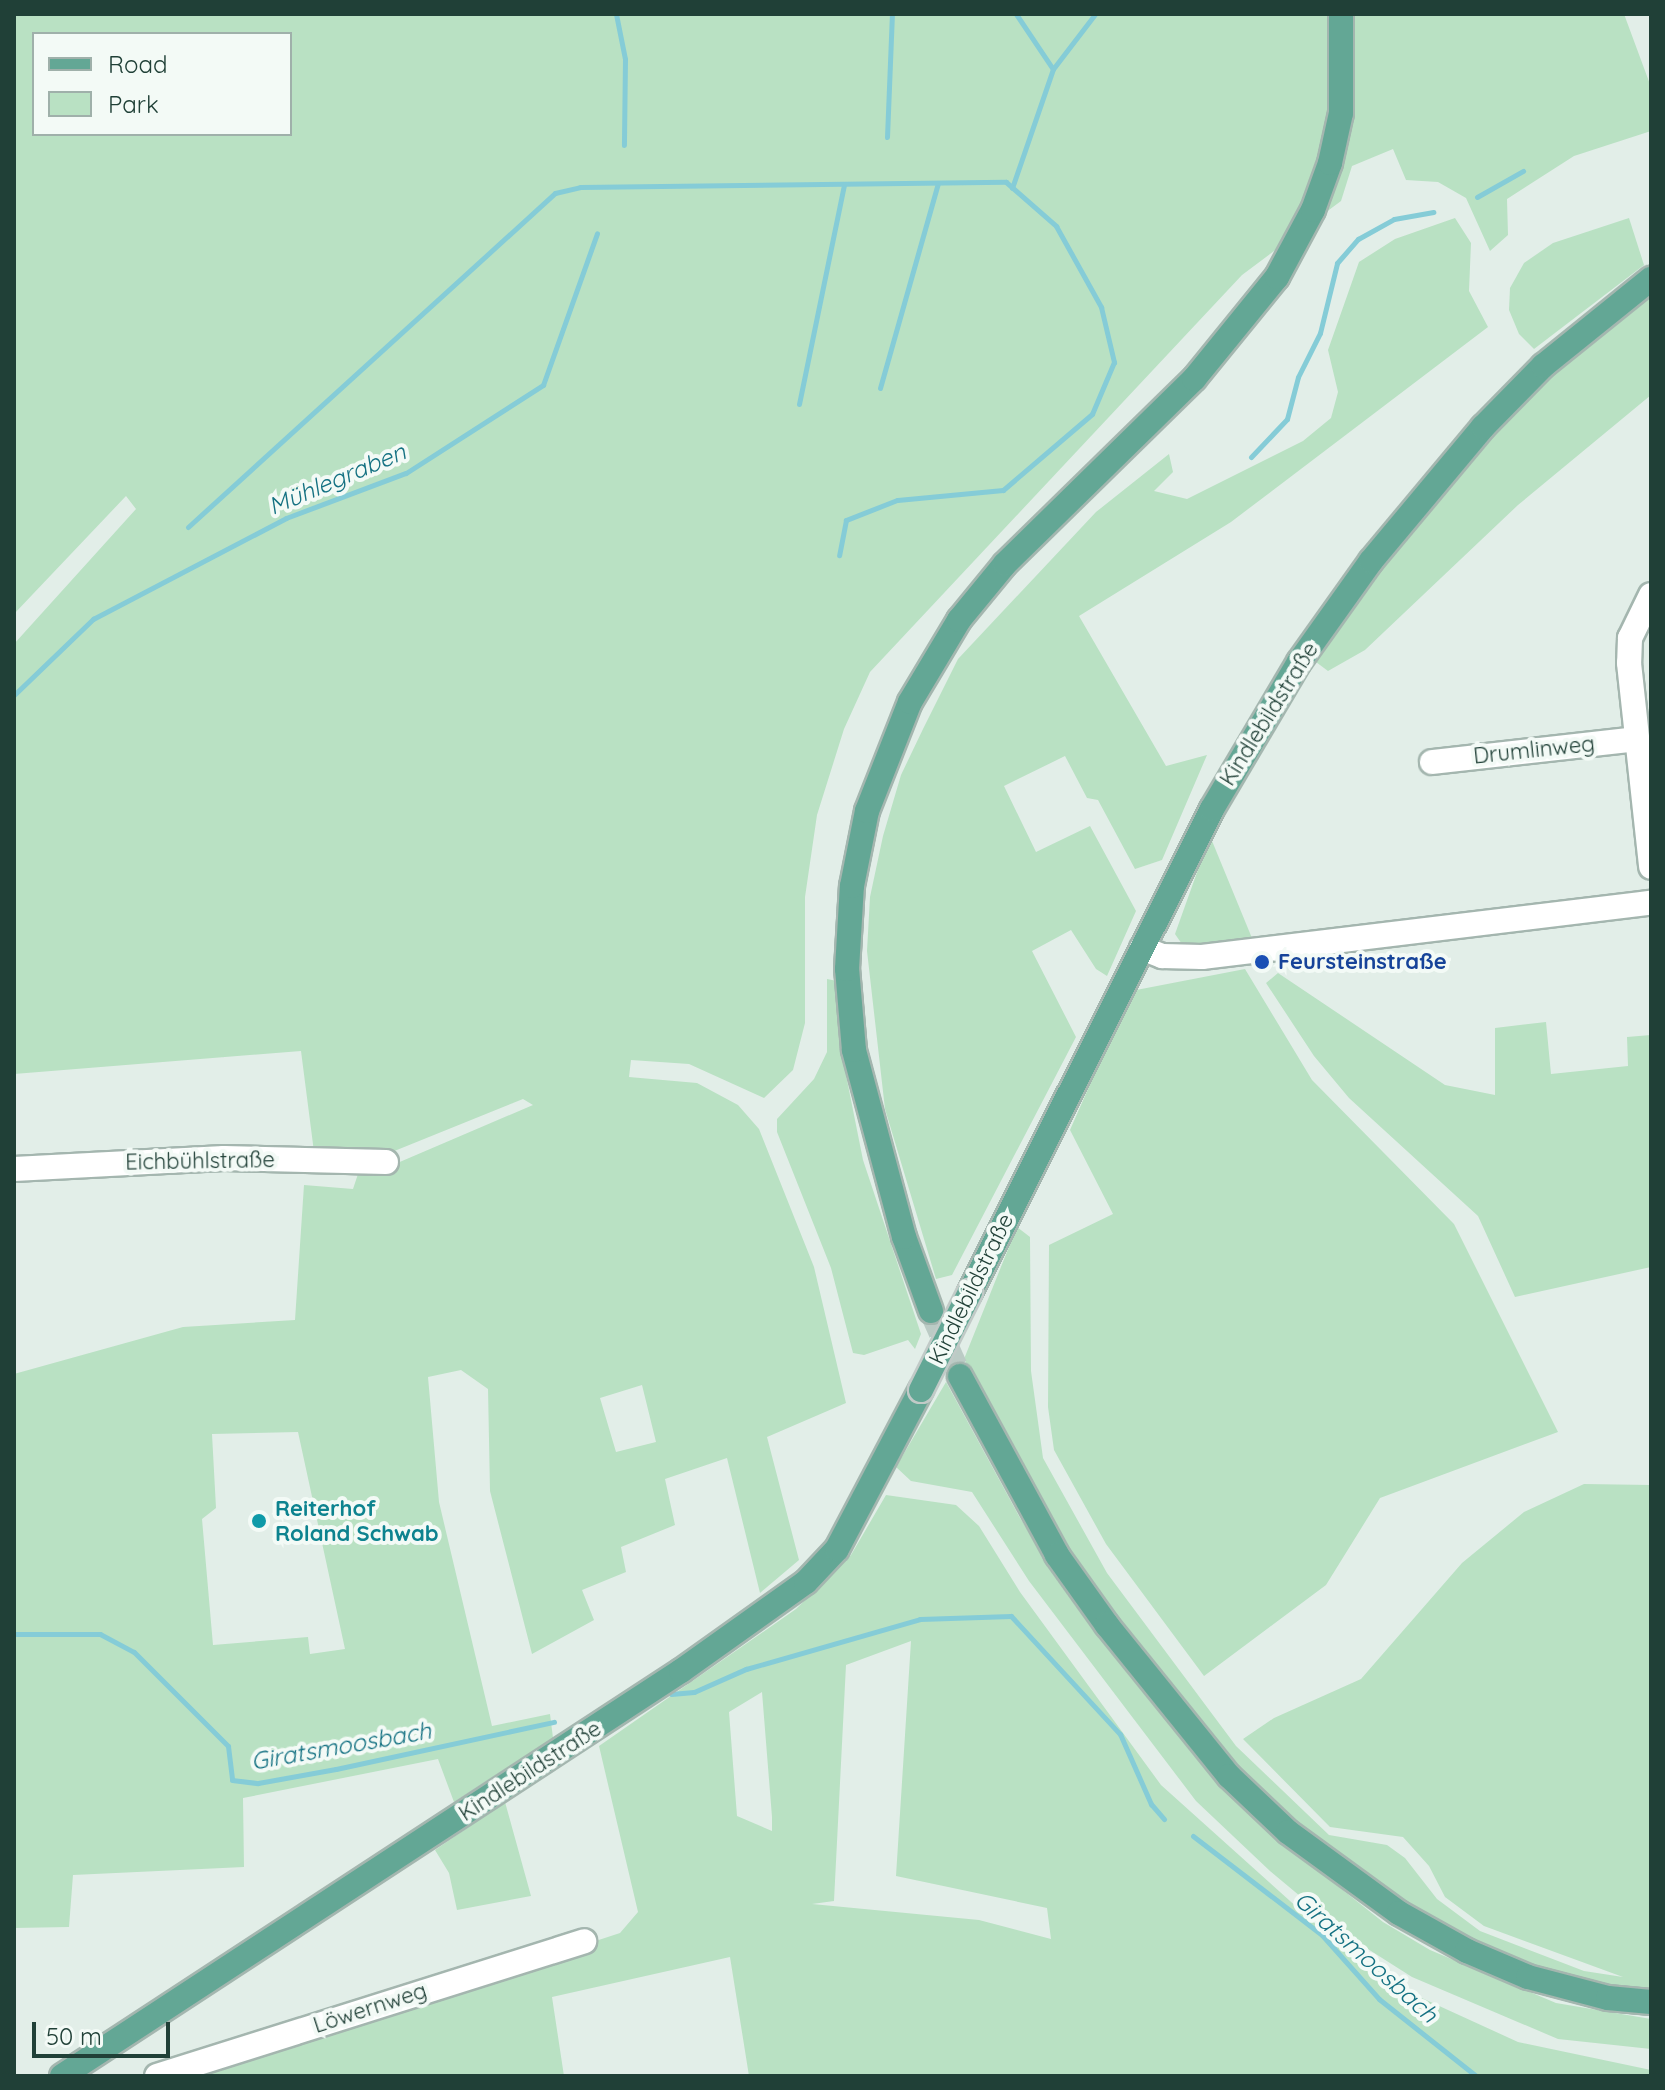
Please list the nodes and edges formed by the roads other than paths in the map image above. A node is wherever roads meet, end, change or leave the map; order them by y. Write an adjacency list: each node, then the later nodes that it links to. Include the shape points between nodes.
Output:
1 (1341, 14): 12 (main road, via 1341,113 1330,163 1313,210 1277,277 1194,379 1005,564 935,658 885,756 867,811 852,886 848,983 854,1050 879,1153)
2 (1651, 279): 9 (main road, Kindlebildstraße, via 1532,376 1371,561 1249,741)
3 (1651, 595): 4 (street, via 1630,638)
4 (1637, 739): 5 (street, Drumlinweg); 6 (street)
5 (1432, 762)
6 (1646, 770): 7 (street)
7 (1651, 867)
8 (1651, 903): 9 (street, via 1202,957 1162,956)
9 (1142, 948): 16 (main road, Kindlebildstraße, bridge, via 837,1549 806,1582 656,1688)
10 (386, 1162): 11 (street, Eichbühlstraße, via 224,1158)
11 (14, 1169)
12 (931, 1311)
13 (960, 1376): 15 (main road, via 1050,1542 1107,1625 1229,1776 1288,1832 1387,1905 1467,1951 1528,1977 1608,1998)
14 (584, 1941): 17 (street, Löwernweg)
15 (1651, 2002)
16 (62, 2076)
17 (157, 2076)

